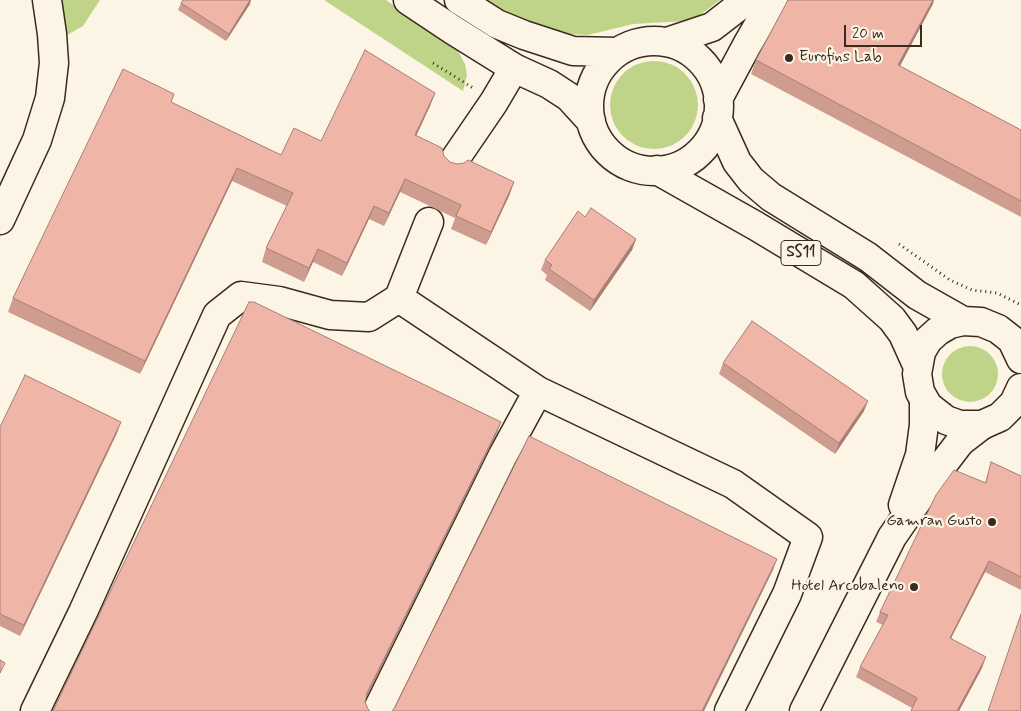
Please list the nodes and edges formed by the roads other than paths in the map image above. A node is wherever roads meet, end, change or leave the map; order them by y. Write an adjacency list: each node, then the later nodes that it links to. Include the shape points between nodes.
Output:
1 (46, 0): 13 (main road, via 54,63 50,98 37,140)
2 (408, 0): 8 (main road, SS11)
3 (459, 0): 7 (main road, SS11, via 497,24 524,35 573,51)
4 (747, 0): 6 (main road, via 712,27)
5 (773, 0): 9 (main road, via 747,44)
6 (667, 42): 7 (main road, SS11, via 646,41); 9 (main road, SS11, via 702,62 713,80)
7 (617, 52): 10 (main road, SS11, via 605,63 590,90)
8 (514, 68): 10 (main road, SS11, via 569,97); 11 (main road)
9 (718, 109): 12 (main road, SS11, via 708,141 691,158); 16 (main road, SS11, via 737,162 751,180 868,257 917,295)
10 (591, 121): 12 (main road, SS11, via 599,139 615,158 637,168)
11 (453, 162)
12 (657, 170): 18 (main road, SS11, via 854,285 892,319)
13 (0, 220)
14 (429, 222): 15 (main road)
15 (399, 298): 20 (main road); 24 (main road, via 369,317 330,315 279,301 241,296 217,315)
16 (963, 321): 17 (main road, SS11, via 981,322 998,329 1012,340); 18 (main road, SS11, via 950,324 933,335 921,352)
17 (1021, 358)
18 (918, 365): 21 (main road, SS11, via 918,383)
19 (1021, 388): 22 (main road)
20 (538, 391): 25 (main road); 26 (main road, via 733,484 808,537 787,594)
21 (924, 400): 22 (main road, via 933,412 953,424 967,426); 23 (main road, via 920,455)
22 (1001, 420): 23 (main road, via 960,442)
23 (892, 537): 27 (main road)
24 (35, 711)
25 (377, 711)
26 (729, 711)
27 (804, 711)

